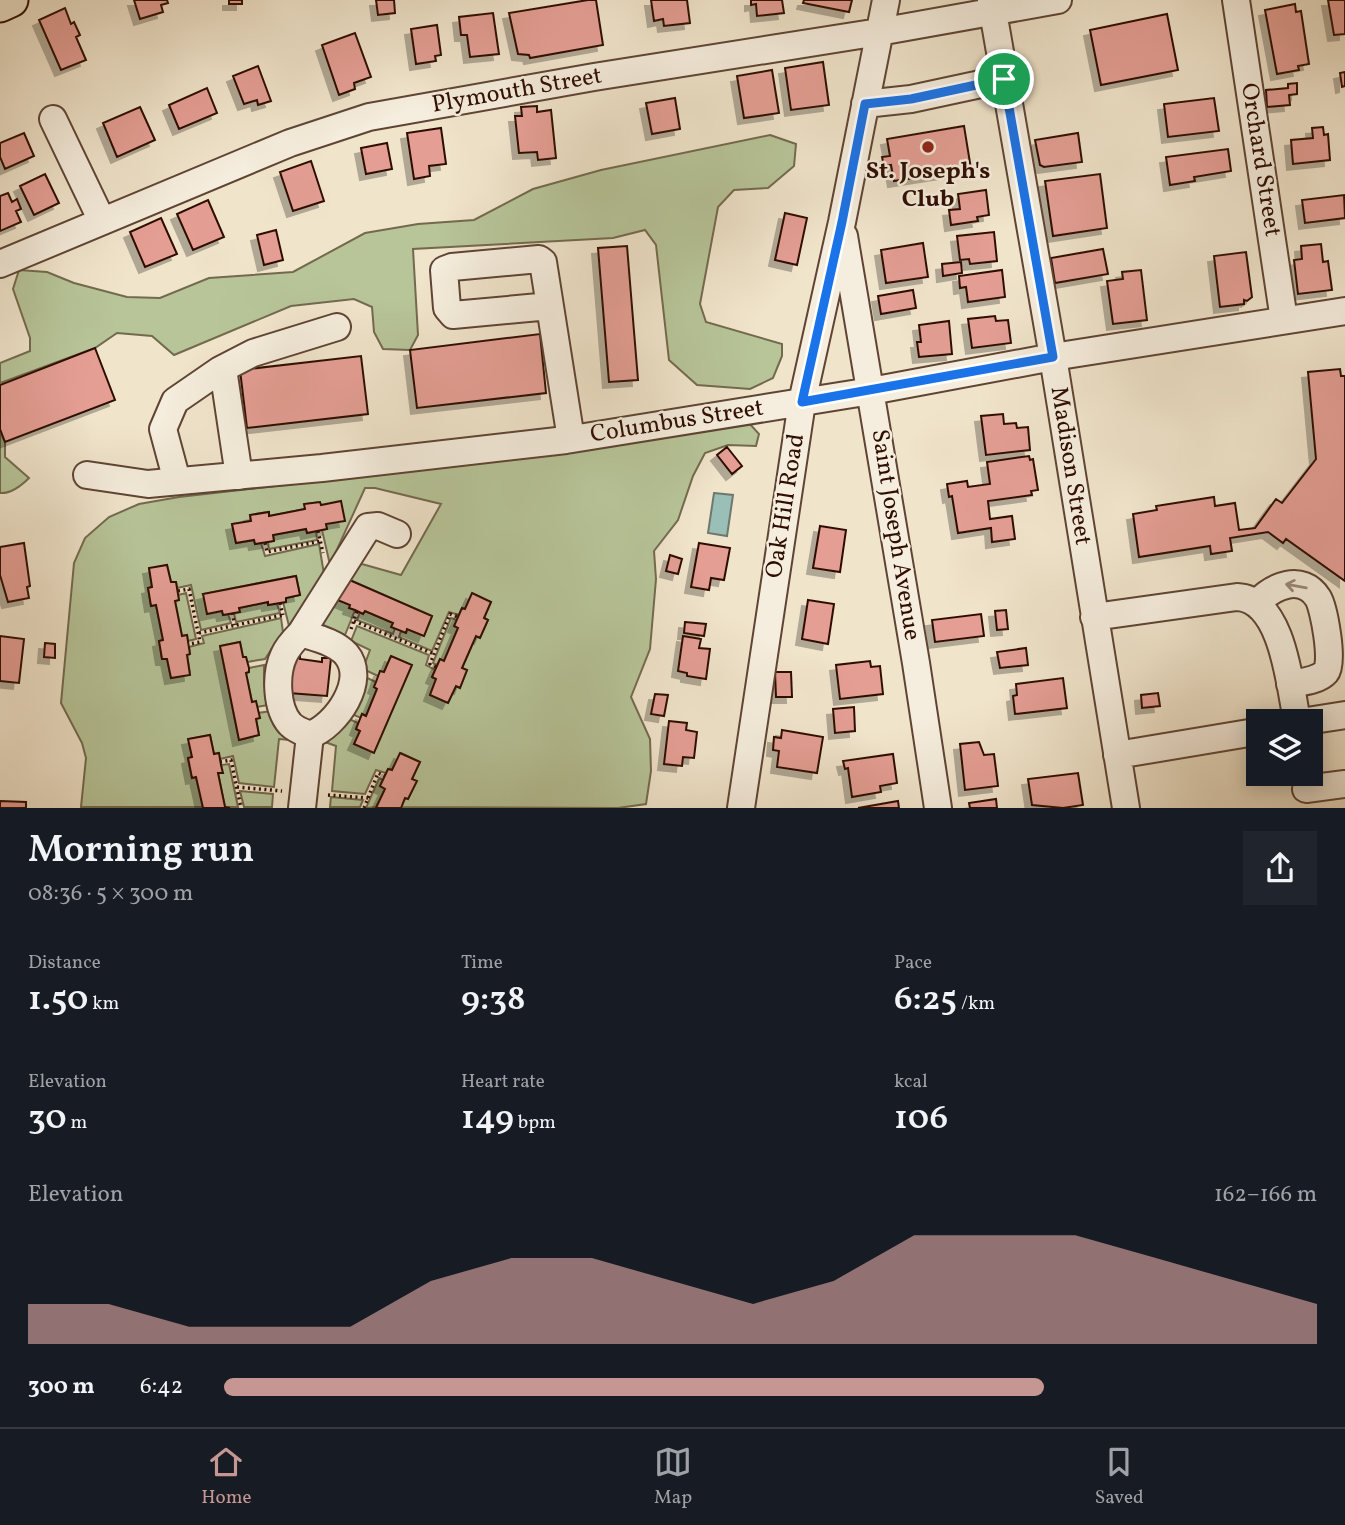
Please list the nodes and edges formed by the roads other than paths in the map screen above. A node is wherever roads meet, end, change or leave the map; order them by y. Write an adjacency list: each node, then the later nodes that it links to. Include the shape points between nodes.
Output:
1 (11, 0): 5 (main road)
2 (886, 0): 7 (street, Oak Hill Road)
3 (1058, 0): 6 (street, Plymouth Street)
4 (1236, 0): 16 (street, Orchard Street)
5 (0, 5)
6 (992, 5): 7 (street, Plymouth Street); 8 (street, Madison Street)
7 (879, 32): 9 (street, Oak Hill Road); 11 (street, Plymouth Street, via 369,117 290,143)
8 (1004, 79): 9 (street); 18 (street, Madison Street)
9 (865, 104): 12 (street, Oak Hill Road)
10 (53, 120): 11 (street)
11 (102, 221): 13 (street, Plymouth Street)
12 (842, 222): 20 (street, Saint Joseph Avenue); 21 (street, Oak Hill Road)
13 (0, 264)
14 (550, 306): 22 (street)
15 (1345, 311): 16 (street, Columbus Street)
16 (1284, 320): 18 (street, Columbus Street)
17 (337, 327): 19 (street, via 253,353)
18 (1053, 357): 20 (street, Columbus Street); 28 (street, Madison Street)
19 (223, 369): 24 (street); 25 (street, via 175,401 163,429)
20 (872, 391): 21 (street, Columbus Street); 41 (street, Saint Joseph Avenue)
21 (802, 402): 22 (street, Columbus Street); 40 (street, Oak Hill Road)
22 (571, 439): 24 (street, Columbus Street)
23 (87, 475): 25 (street, Columbus Street, via 148,484)
24 (239, 476): 25 (street, Columbus Street)
25 (177, 481)
26 (397, 534): 29 (street, via 368,527)
27 (1257, 603): 28 (street, via 1237,597); 30 (street, via 1284,652); 30 (street, one-way to 27, via 1319,677 1329,667 1320,601 1310,590 1290,583 1273,588)
28 (1094, 617): 36 (street, Madison Street)
29 (292, 624): 35 (street, via 281,664 280,698 290,724); 35 (street, via 333,645 351,661 350,690 341,709 325,728)
30 (1290, 684): 31 (street)
31 (1295, 709)
32 (1345, 715): 33 (street)
33 (1323, 718)
34 (1246, 734): 36 (street)
35 (310, 735): 39 (street)
36 (1117, 755): 42 (street, Madison Street)
37 (1345, 784): 38 (street)
38 (1306, 790)
39 (302, 807)
40 (741, 807)
41 (938, 807)
42 (1126, 807)

